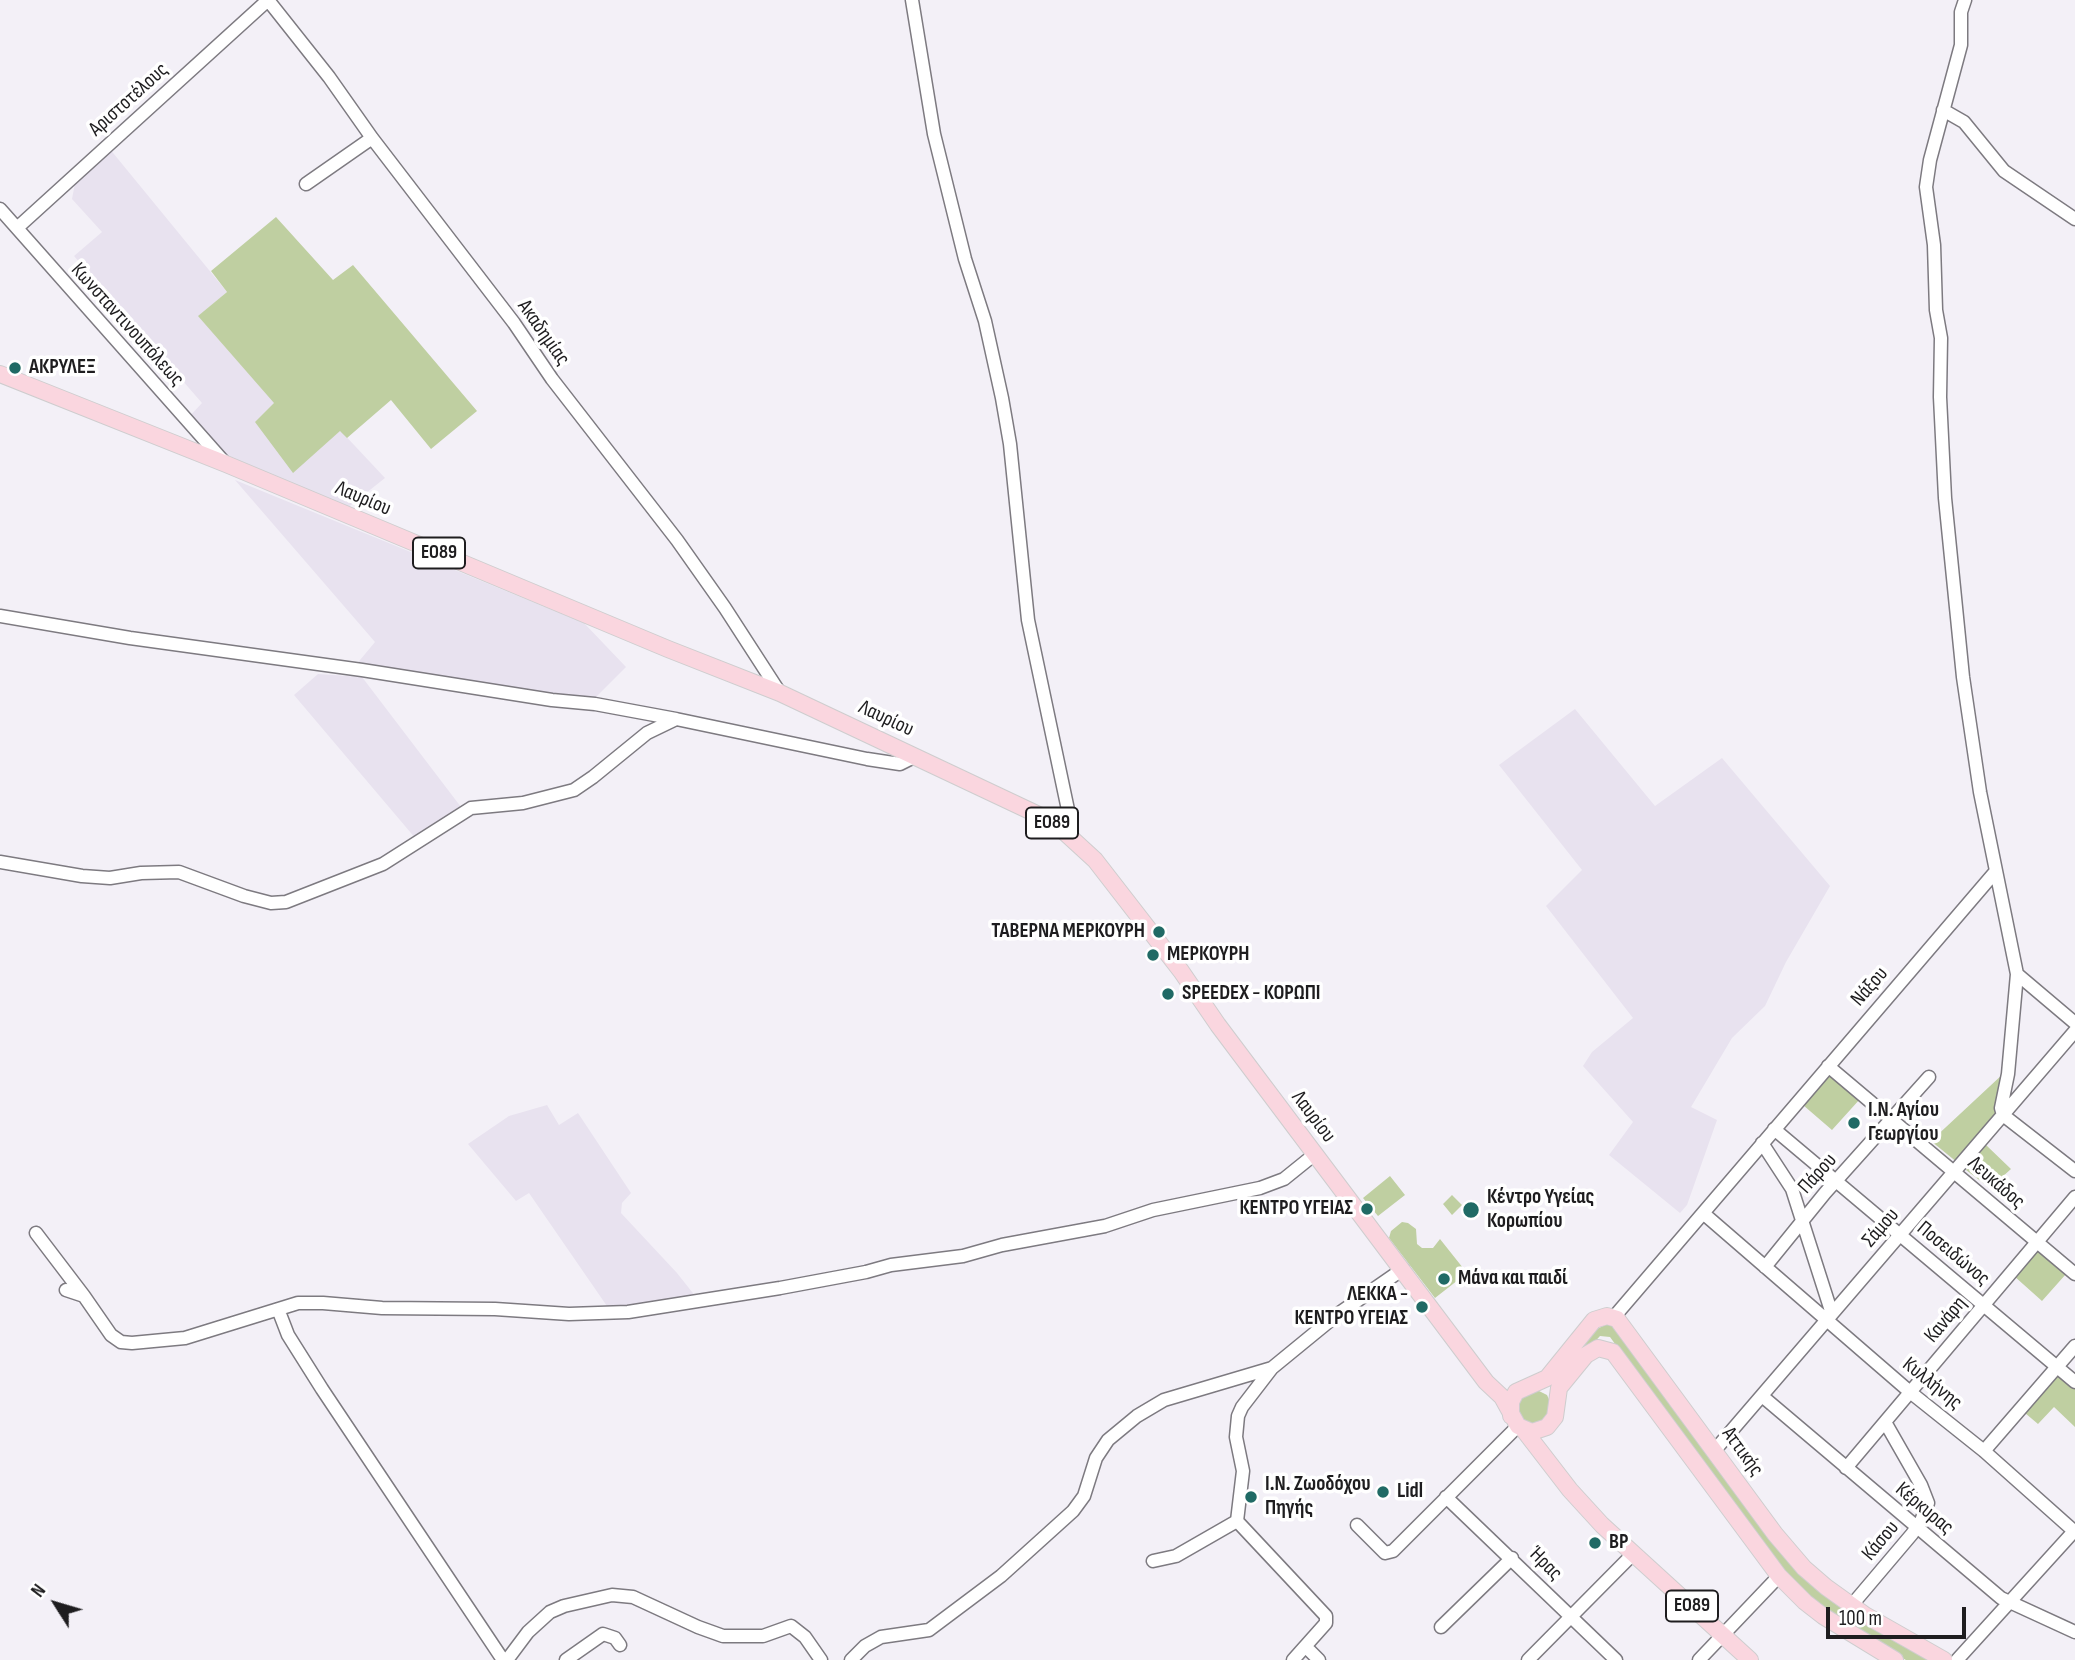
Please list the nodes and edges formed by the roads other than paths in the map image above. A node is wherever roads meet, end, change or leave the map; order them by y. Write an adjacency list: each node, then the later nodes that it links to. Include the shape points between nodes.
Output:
1 (268, 0): 5 (street, Ακαδημίας); 9 (street, Αριστοτέλους)
2 (912, 0): 16 (street, via 934,135 999,384 1010,444 1028,620 1072,824)
3 (1965, 0): 4 (street, via 1961,45)
4 (1943, 110): 8 (street, via 1964,122 2004,171); 18 (street, via 1926,187 1941,338 1945,498 1963,677)
5 (372, 138): 6 (street); 13 (street, Ακαδημίας, via 677,540)
6 (306, 184)
7 (0, 209): 9 (street, Κωνσταντινουπόλεως)
8 (2075, 219)
9 (17, 228): 11 (street, Κωνσταντινουπόλεως)
10 (0, 373): 11 (main road, Λαυρίου / ΕΟ89)
11 (226, 464): 13 (main road, Λαυρίου / ΕΟ89)
12 (0, 616): 14 (street)
13 (780, 693): 15 (main road, Λαυρίου / ΕΟ89)
14 (676, 719): 15 (street, via 867,759 900,764); 17 (street, via 647,733 574,790 523,803 471,808 383,864 286,902 244,896 179,872 110,878)
15 (916, 756): 16 (main road, Λαυρίου / ΕΟ89, via 1045,818)
16 (1070, 836): 28 (main road, Λαυρίου / ΕΟ89, via 1095,860 1150,931)
17 (0, 862)
18 (1996, 871): 19 (street); 22 (street, Νάξου)
19 (2017, 974): 20 (street); 24 (street)
20 (2075, 1023)
21 (2075, 1031): 24 (street, Σάμου)
22 (1828, 1066): 25 (street, Λευκάδος); 26 (street, Νάξου)
23 (1929, 1077): 25 (street, Πάρου)
24 (2003, 1115): 29 (street); 30 (street, Σάμου)
25 (1891, 1118): 30 (street, Λευκάδος); 31 (street, Πάρου)
26 (1774, 1129): 27 (street, Νάξου); 31 (street, Ποσειδώνος)
27 (1762, 1143): 33 (street, Νάξου); 34 (street, via 1792,1189)
28 (1315, 1154): 39 (main road, Λαυρίου / ΕΟ89); 44 (street, via 1284,1179 1260,1188 1153,1210 1105,1226 963,1256 690,1303 569,1314 323,1303)
29 (2075, 1171)
30 (1954, 1172): 36 (street, Σάμου); 37 (street, Λευκάδος)
31 (1837, 1181): 34 (street, Πάρου); 36 (street, Ποσειδώνος)
32 (2075, 1197): 37 (street, Κανάρη)
33 (1703, 1213): 38 (street, Κυλλήνης); 45 (street, Νάξου)
34 (1802, 1221): 38 (street, Πάρου); 46 (street)
35 (36, 1233): 42 (street)
36 (1900, 1235): 43 (street, Ποσειδώνος); 46 (street, Σάμου)
37 (2036, 1243): 40 (street, Λευκάδος); 43 (street, Κανάρη)
38 (1765, 1267): 46 (street, Κυλλήνης)
39 (1403, 1269): 49 (street); 50 (main road, Λαυρίου / ΕΟ89)
40 (2075, 1274)
41 (66, 1290): 42 (street)
42 (84, 1296): 44 (street, via 111,1335 132,1343 185,1338)
43 (1983, 1305): 48 (street, Ποσειδώνος); 53 (street, Κανάρη)
44 (278, 1309): 80 (street, via 288,1335 322,1389)
45 (1614, 1317): 52 (main road, via 1594,1320 1547,1378); 59 (main road, Αττικής)
46 (1830, 1317): 53 (street, Κυλλήνης); 54 (street, Σάμου)
47 (2075, 1346): 48 (street)
48 (2056, 1367): 51 (street, Ποσειδώνος); 60 (street)
49 (1272, 1368): 64 (street, via 1238,1416 1236,1437 1243,1471); 83 (street, via 1164,1400 1137,1416 1108,1440 1073,1511 1001,1576 929,1630 881,1637)
50 (1481, 1375): 52 (main road, ΕΟ89, via 1502,1388); 58 (main road, Λαυρίου / ΕΟ89, via 1502,1397)
51 (2075, 1382)
52 (1524, 1388): 55 (main road, ΕΟ89, via 1546,1388); 58 (main road, via 1511,1402)
53 (1910, 1392): 56 (street, Κανάρη); 60 (street, Κυλλήνης)
54 (1762, 1396): 59 (street, Σάμου); 62 (street, Κέρκυρας)
55 (1557, 1405): 57 (main road); 71 (main road, Αττικής, via 1559,1388 1586,1355 1598,1348 1613,1352)
56 (1885, 1422): 62 (street, Κανάρη); 66 (street, Κάσου, via 1926,1494 1927,1508)
57 (1551, 1424): 58 (main road, via 1538,1432); 61 (main road, via 1541,1440)
58 (1518, 1425): 61 (main road, ΕΟ89); 63 (street)
59 (1715, 1450): 73 (main road, Αττικής, via 1804,1568)
60 (1984, 1451): 67 (street, Κυλλήνης)
61 (1544, 1457): 68 (main road, ΕΟ89)
62 (1846, 1468): 66 (street, Κέρκυρας)
63 (1446, 1497): 65 (street, via 1389,1553); 69 (street, Ήρας)
64 (1237, 1521): 70 (street, via 1176,1556); 79 (street, via 1326,1616 1326,1623)
65 (1357, 1525)
66 (1916, 1528): 72 (street, Κέρκυρας); 73 (street, Κάσου)
67 (2075, 1531): 72 (street)
68 (1633, 1554): 74 (street); 77 (main road, ΕΟ89)
69 (1512, 1558): 74 (street, Ήρας); 75 (street)
70 (1153, 1561)
71 (1779, 1576): 77 (street); 90 (main road, Αττικής, via 1822,1616)
72 (2009, 1603): 76 (street, Κέρκυρας); 92 (street)
73 (1851, 1606): 91 (main road, Αττικής)
74 (1570, 1617): 86 (street); 87 (street, Ήρας)
75 (1441, 1627)
76 (2075, 1632)
77 (1722, 1633): 88 (street); 89 (main road, ΕΟ89)
78 (620, 1645): 81 (street, via 603,1633)
79 (1306, 1647): 84 (street); 85 (street)
80 (505, 1660): 82 (street, via 550,1612 612,1595 633,1597 723,1636 763,1636 791,1626)
81 (566, 1660)
82 (821, 1660)
83 (851, 1660)
84 (1293, 1660)
85 (1319, 1660)
86 (1528, 1660)
87 (1616, 1660)
88 (1699, 1660)
89 (1750, 1660)
90 (1895, 1660)
91 (1944, 1660)
92 (1957, 1660)

